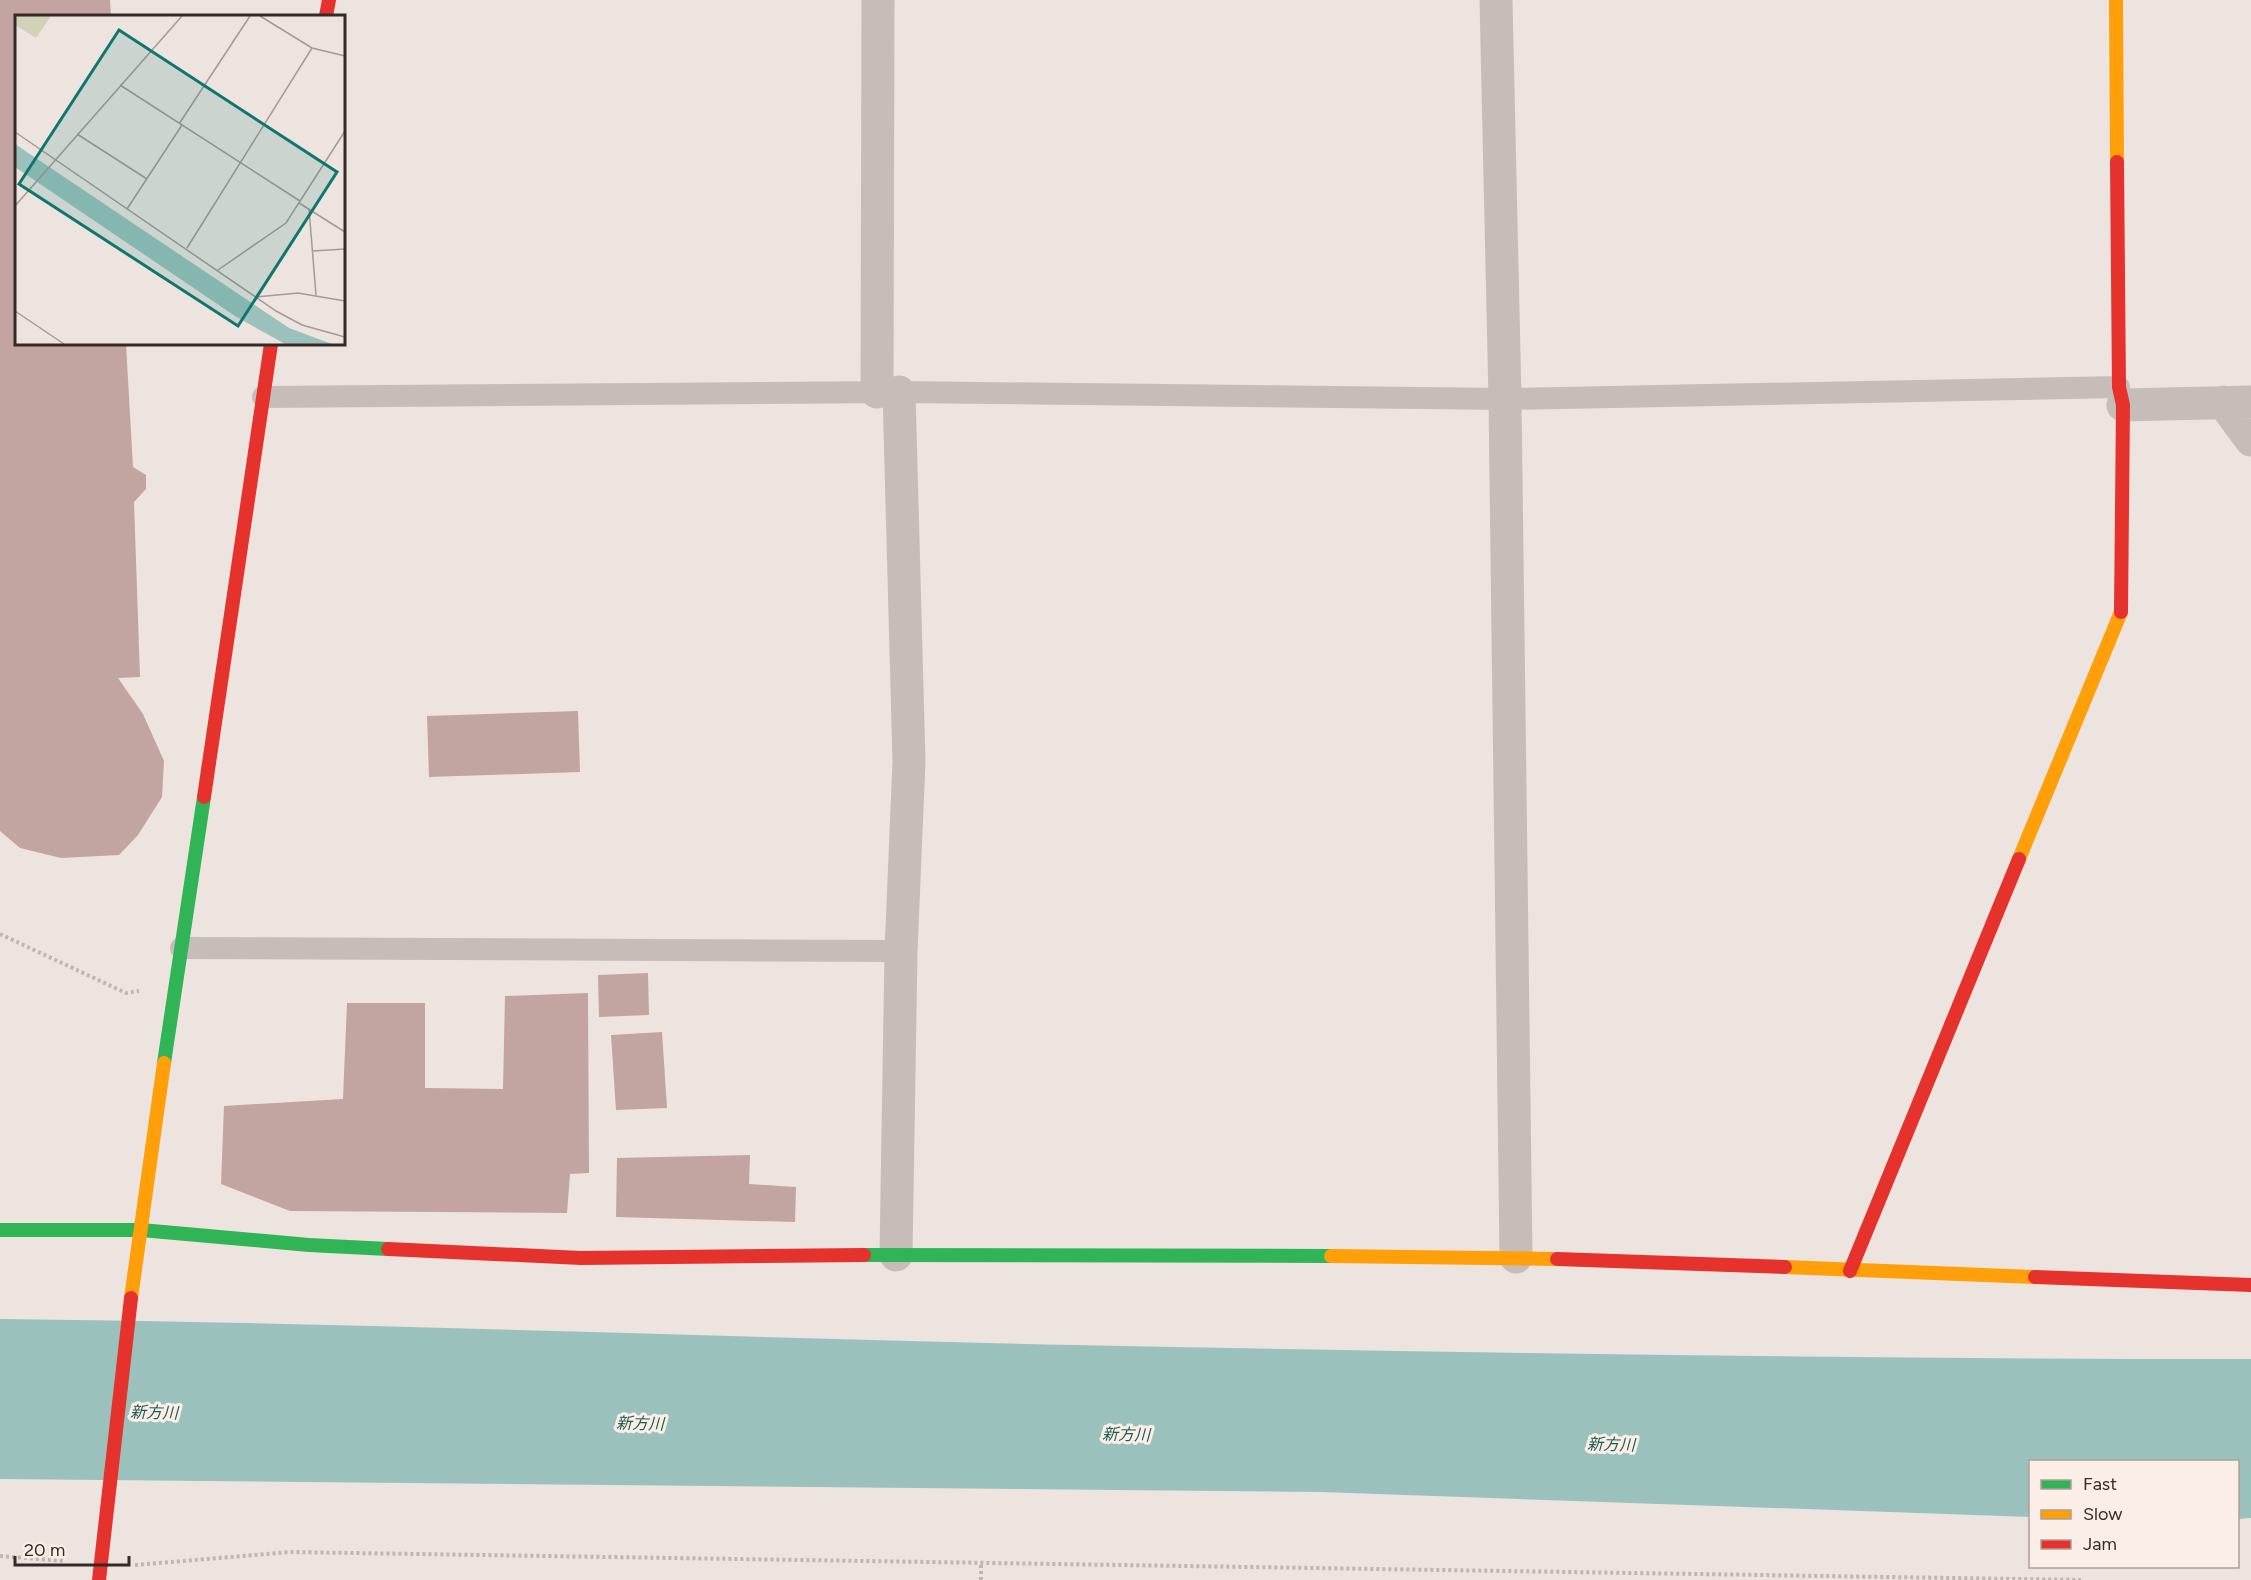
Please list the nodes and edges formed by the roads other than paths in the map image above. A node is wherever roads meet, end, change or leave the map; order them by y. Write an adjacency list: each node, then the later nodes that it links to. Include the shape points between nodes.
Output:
1 (329, 0): 5 (street)
2 (878, 0): 7 (street)
3 (1496, 0): 10 (street)
4 (2116, 0): 8 (street)
5 (326, 15)
6 (272, 345): 9 (street)
7 (888, 392): 9 (lane); 10 (lane); 14 (street, via 909,762)
8 (2121, 396): 10 (lane); 11 (street); 19 (street, via 2121,612)
9 (263, 397): 13 (street)
10 (1505, 399): 18 (street)
11 (2237, 402): 12 (street)
12 (2251, 440)
13 (181, 948): 14 (lane); 16 (street)
14 (901, 951): 17 (street)
15 (0, 1230): 16 (street)
16 (141, 1230): 17 (street, via 309,1245 581,1258); 21 (street)
17 (896, 1255): 18 (street)
18 (1516, 1257): 19 (street)
19 (1850, 1271): 20 (street)
20 (2249, 1284)
21 (99, 1580)

